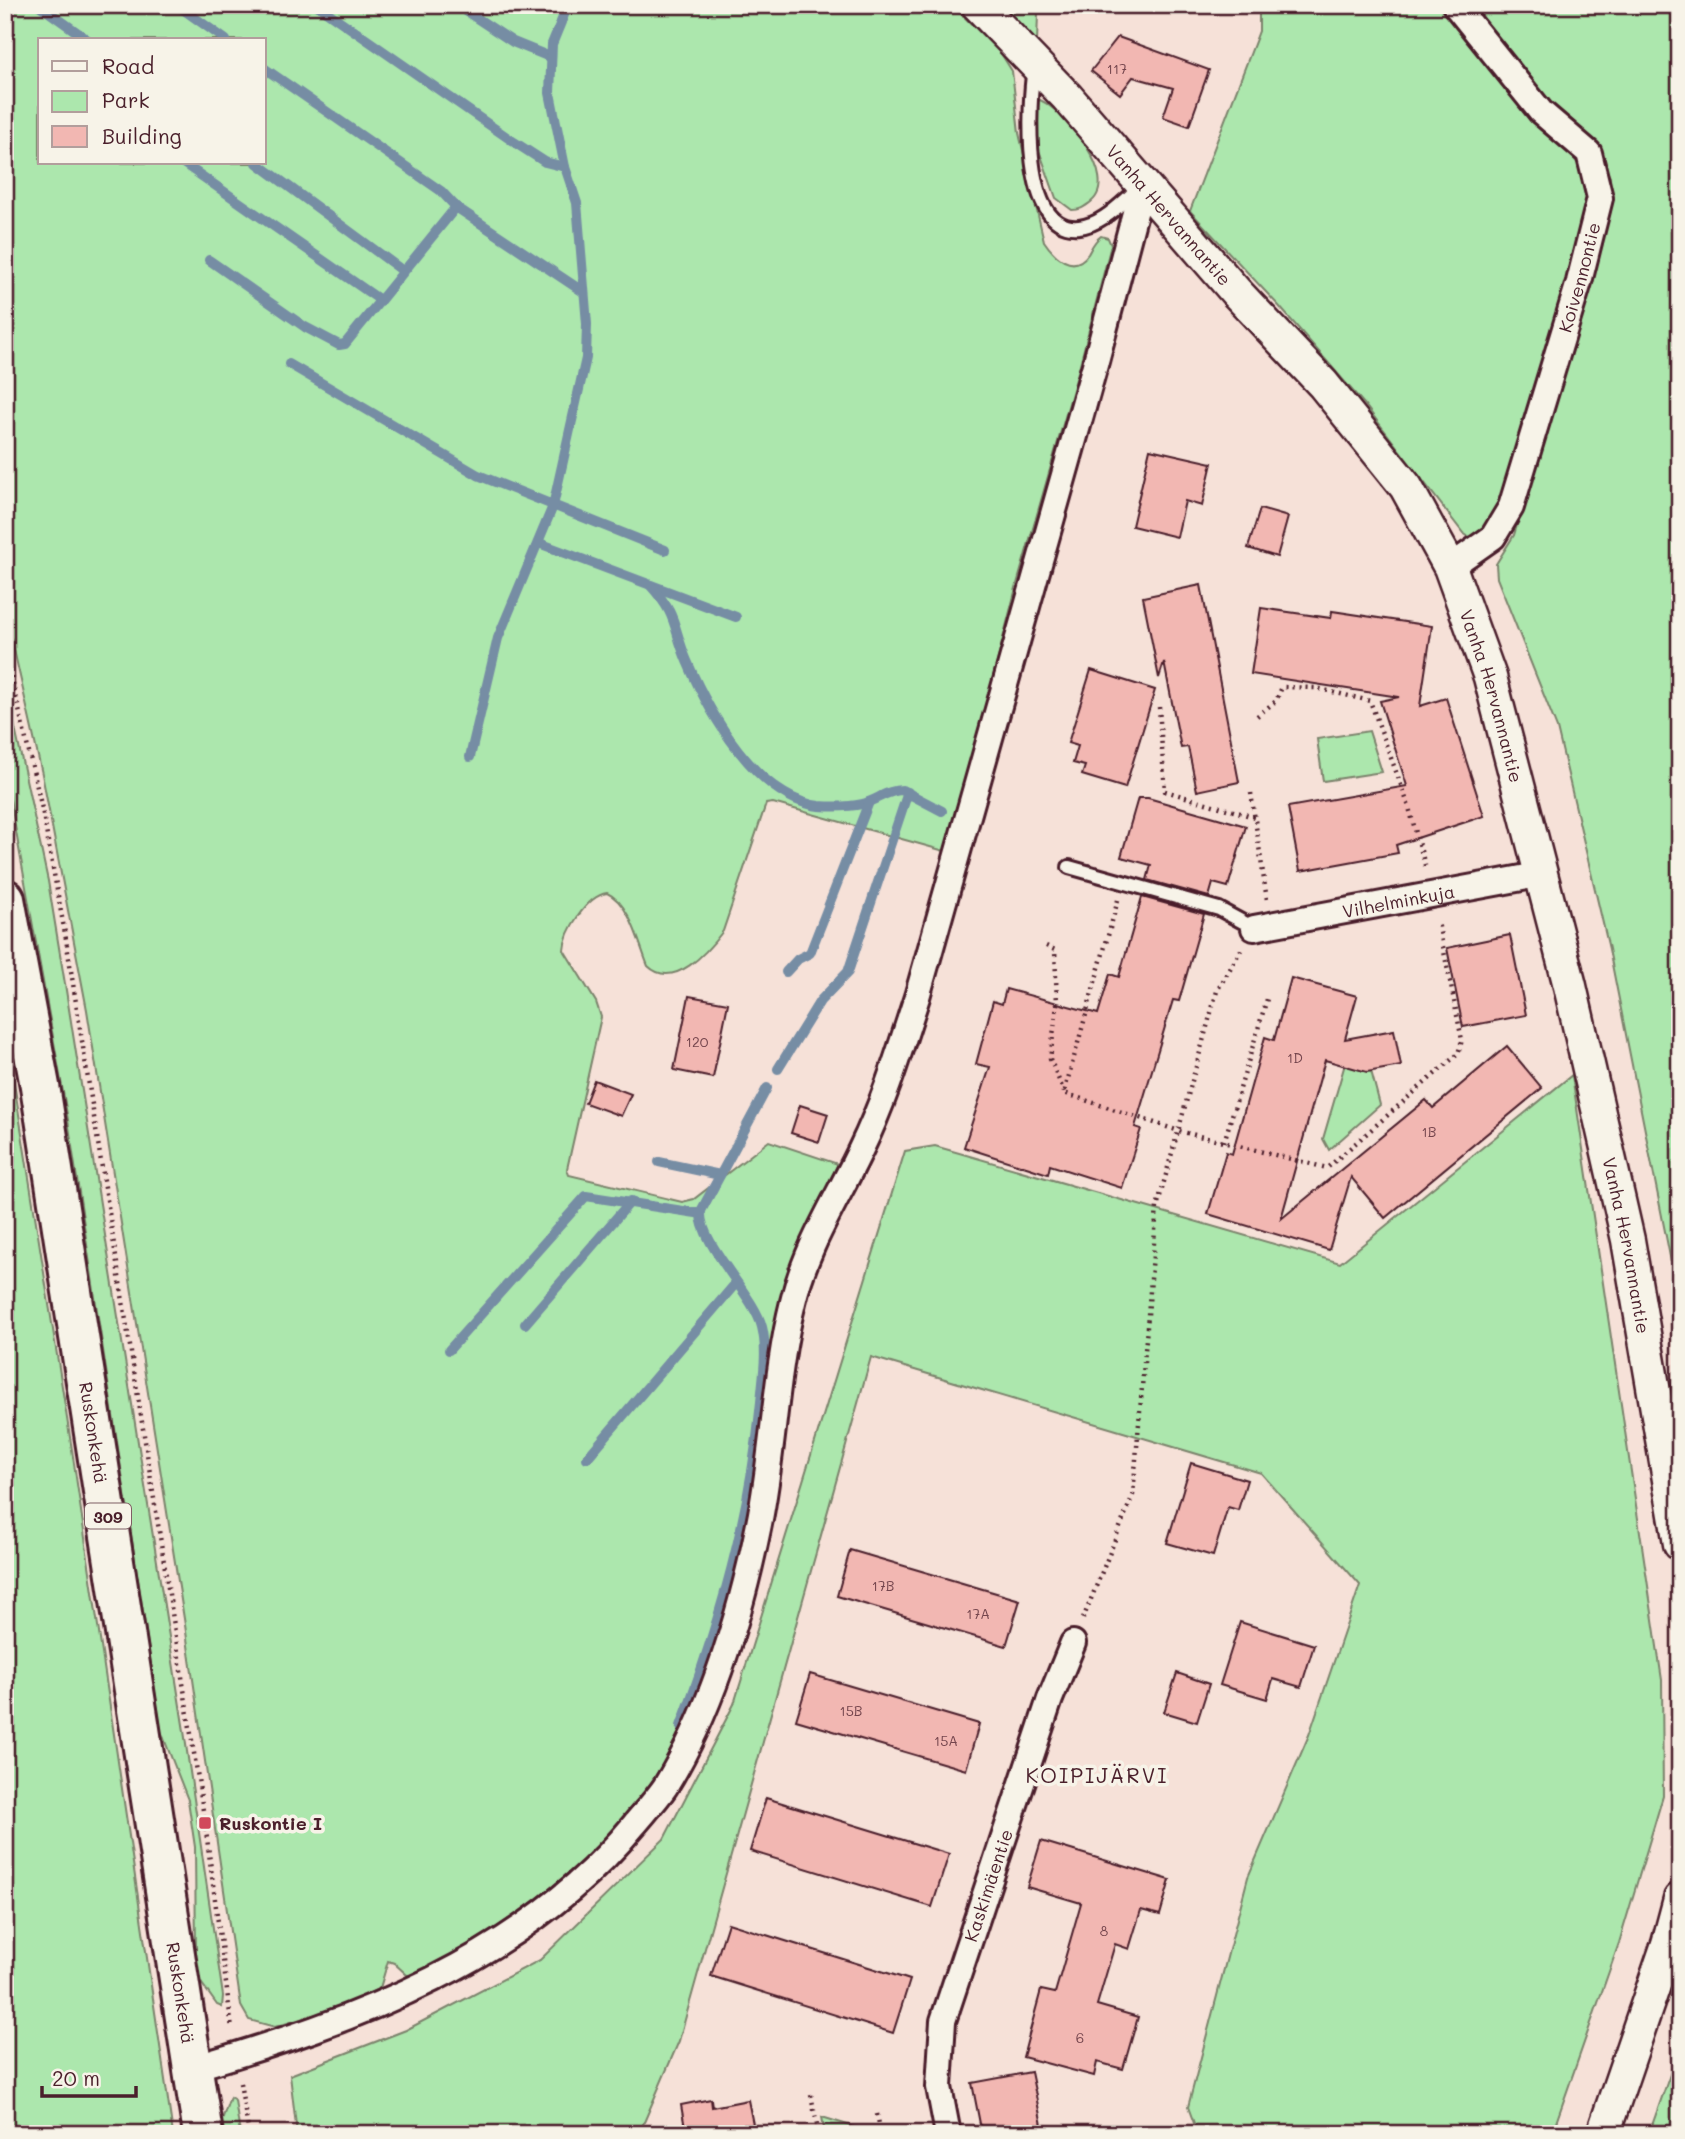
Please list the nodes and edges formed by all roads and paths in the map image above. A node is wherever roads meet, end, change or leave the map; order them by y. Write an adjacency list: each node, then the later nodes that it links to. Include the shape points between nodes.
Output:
1 (978, 5): 3 (street, Vanha Hervannantie)
2 (1455, 5): 5 (street, Koivennontie, via 1541,112 1589,153 1600,198 1511,508 1493,537)
3 (1035, 63): 4 (street, Vanha Hervannantie); 4 (lane, via 1029,142 1035,181 1056,219 1080,228 1097,222)
4 (1142, 186): 5 (street, Vanha Hervannantie, via 1323,384 1406,487); 25 (street, via 913,1010 888,1088 805,1259 795,1292 759,1524 727,1647 698,1722 664,1788 611,1853 553,1906 479,1955 401,1997)
5 (1450, 567): 12 (street, Vanha Hervannantie, via 1490,677)
6 (5, 649): 25 (path, via 42,809 68,953 205,1823)
7 (1159, 707): 10 (path, via 1165,791)
8 (1257, 716): 14 (path, via 1276,701 1282,687 1316,688 1370,701 1408,804)
9 (1251, 793): 10 (path)
10 (1254, 817): 16 (path)
11 (1069, 867): 13 (lane)
12 (1543, 874): 14 (street, Vilhelminkuja); 22 (street, Vanha Hervannantie, via 1628,1240)
13 (1123, 883): 16 (lane, via 1219,909); 19 (path)
14 (1433, 894): 16 (street, Vilhelminkuja); 21 (path, via 1462,1040 1458,1054 1327,1168)
15 (5, 899): 26 (main road, Ruskonkehä / 309, via 40,1086)
16 (1262, 926): 20 (path, via 1217,992)
17 (1046, 946): 19 (path, via 1055,950 1057,1005 1050,1059)
18 (1267, 999): 21 (path)
19 (1064, 1093): 20 (path)
20 (1179, 1131): 21 (path); 23 (path, via 1153,1229 1133,1495)
21 (1224, 1142)
22 (1680, 1544)
23 (1073, 1643): 33 (street, Kaskimäentie, via 1050,1699 943,2021 939,2087)
24 (1680, 1899): 34 (street)
25 (235, 2056): 26 (street); 30 (path)
26 (193, 2068): 29 (main road, Ruskonkehä / 309)
27 (811, 2095): 31 (path)
28 (877, 2114): 32 (path)
29 (203, 2134)
30 (249, 2134)
31 (819, 2134)
32 (881, 2134)
33 (948, 2134)
34 (1603, 2134)

